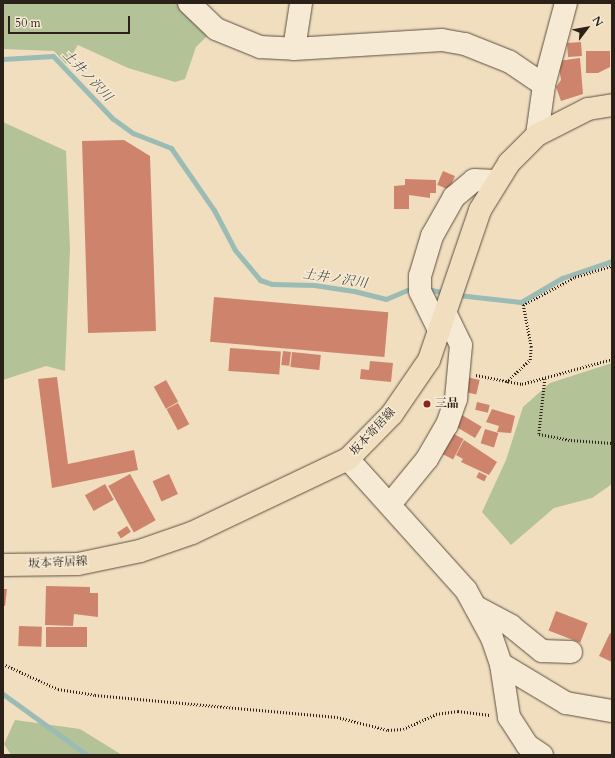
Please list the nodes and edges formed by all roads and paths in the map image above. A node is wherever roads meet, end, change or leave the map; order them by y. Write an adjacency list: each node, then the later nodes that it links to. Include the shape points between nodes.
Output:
1 (189, 3): 4 (street, via 216,29 231,36 260,47)
2 (301, 3): 4 (street)
3 (566, 3): 5 (street)
4 (294, 49): 5 (street, via 442,40 465,44 510,62)
5 (544, 85): 7 (street)
6 (612, 105): 7 (main road, 坂本寄居線, via 588,109)
7 (537, 135): 8 (main road, 坂本寄居線, via 509,163)
8 (496, 181): 10 (main road, 坂本寄居線, via 480,210); 10 (street, via 474,180 469,184 454,197 432,236 420,276 420,291)
9 (612, 266): 14 (path, via 563,282 523,305 531,347 530,360)
10 (442, 321): 12 (street, via 460,345); 16 (main road, 坂本寄居線, via 429,360 392,414)
11 (612, 359): 13 (path, via 579,366)
12 (460, 370): 14 (path); 17 (street, via 456,399 447,424 427,459)
13 (545, 379): 14 (path, via 522,384); 15 (path, via 538,434)
14 (506, 382)
15 (612, 443)
16 (348, 459): 17 (street); 18 (main road, 坂本寄居線, via 192,533 140,551 78,564)
17 (391, 503): 19 (street, via 466,590)
18 (3, 565)
19 (476, 607): 20 (street, via 511,626 542,651); 22 (street, via 492,638)
20 (571, 652)
21 (3, 664): 24 (path, via 58,689 94,696 337,717 388,730 403,729 423,718 458,711)
22 (501, 664): 23 (street, via 566,702); 24 (street)
23 (612, 711)
24 (509, 717): 25 (street, via 527,745)
25 (542, 755)

